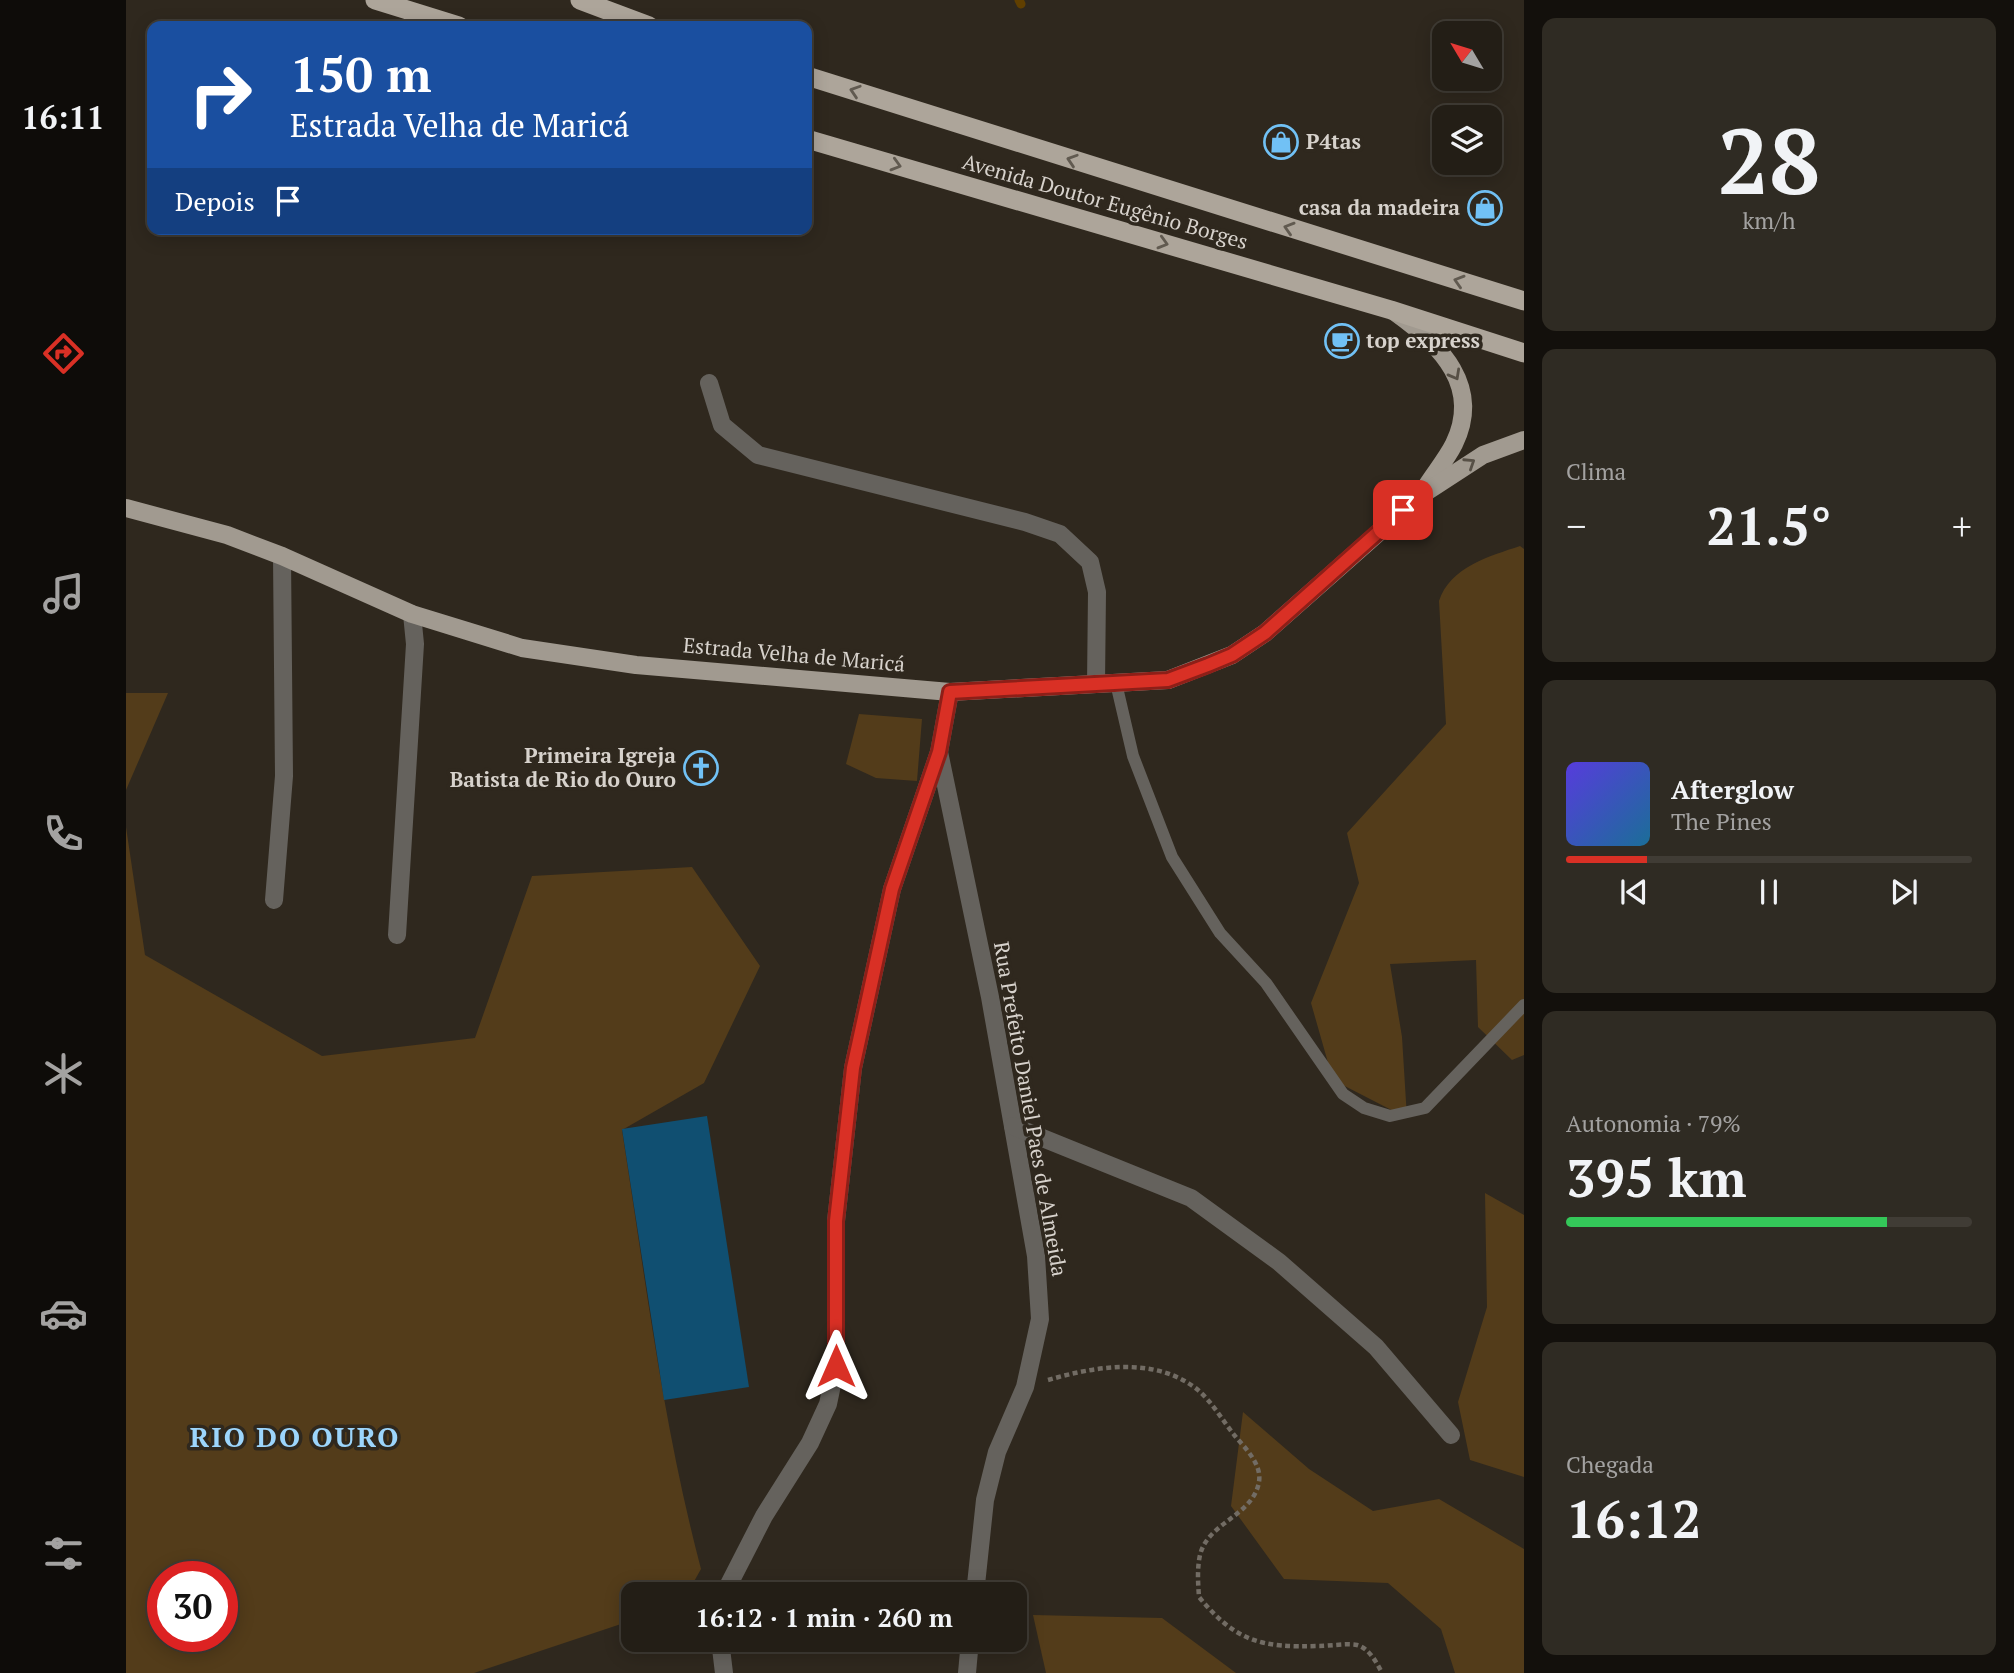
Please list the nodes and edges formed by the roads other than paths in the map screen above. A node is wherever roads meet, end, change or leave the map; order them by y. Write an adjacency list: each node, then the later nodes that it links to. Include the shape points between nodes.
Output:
1 (375, 0): 3 (highway)
2 (580, 0): 4 (highway)
3 (443, 21)
4 (636, 21)
5 (812, 78): 7 (highway, Avenida Doutor Eugênio Borges, one-way to 5)
6 (812, 140): 8 (highway, Avenida Doutor Eugênio Borges, one-way to 8)
7 (1524, 301)
8 (1391, 310): 9 (highway, Avenida Doutor Eugênio Borges); 12 (main road, Estrada Velha de Maricá, one-way to 12, via 1440,351 1464,392 1454,443)
9 (1524, 353)
10 (709, 383): 17 (street, via 722,425 758,455 1060,534 1090,562 1097,592)
11 (1524, 440): 12 (main road, Estrada Velha de Maricá, one-way to 11, via 1483,455)
12 (1420, 496): 16 (main road, Estrada Velha de Maricá, via 1265,633 1232,655 1168,680)
13 (126, 508): 14 (main road, Estrada Velha de Maricá, via 227,535)
14 (282, 556): 15 (main road, Estrada Velha de Maricá); 20 (street, via 284,776)
15 (412, 614): 18 (main road, Estrada Velha de Maricá, via 522,648 570,656); 21 (street, via 415,643)
16 (1116, 682): 17 (main road, Estrada Velha de Maricá); 22 (lane, via 1133,756 1172,857 1220,933 1266,983 1343,1094 1364,1108 1390,1116 1425,1108)
17 (1096, 684): 18 (main road, Estrada Velha de Maricá)
18 (950, 692): 19 (street)
19 (939, 752): 23 (street, Rua Prefeito Daniel Paes de Almeida); 25 (street, via 892,889 853,1068 836,1221 836,1366 828,1404)
20 (275, 900)
21 (397, 935)
22 (1524, 1005)
23 (1013, 1126): 24 (street, via 1191,1198 1279,1262 1376,1347); 26 (street, Rua Prefeito Daniel Paes de Almeida, via 1036,1256 1040,1319 1025,1387 997,1452 985,1500)
24 (1451, 1435)
25 (730, 1582)
26 (976, 1582)
27 (721, 1652): 29 (street)
28 (969, 1652): 30 (street)
29 (724, 1673)
30 (967, 1673)

